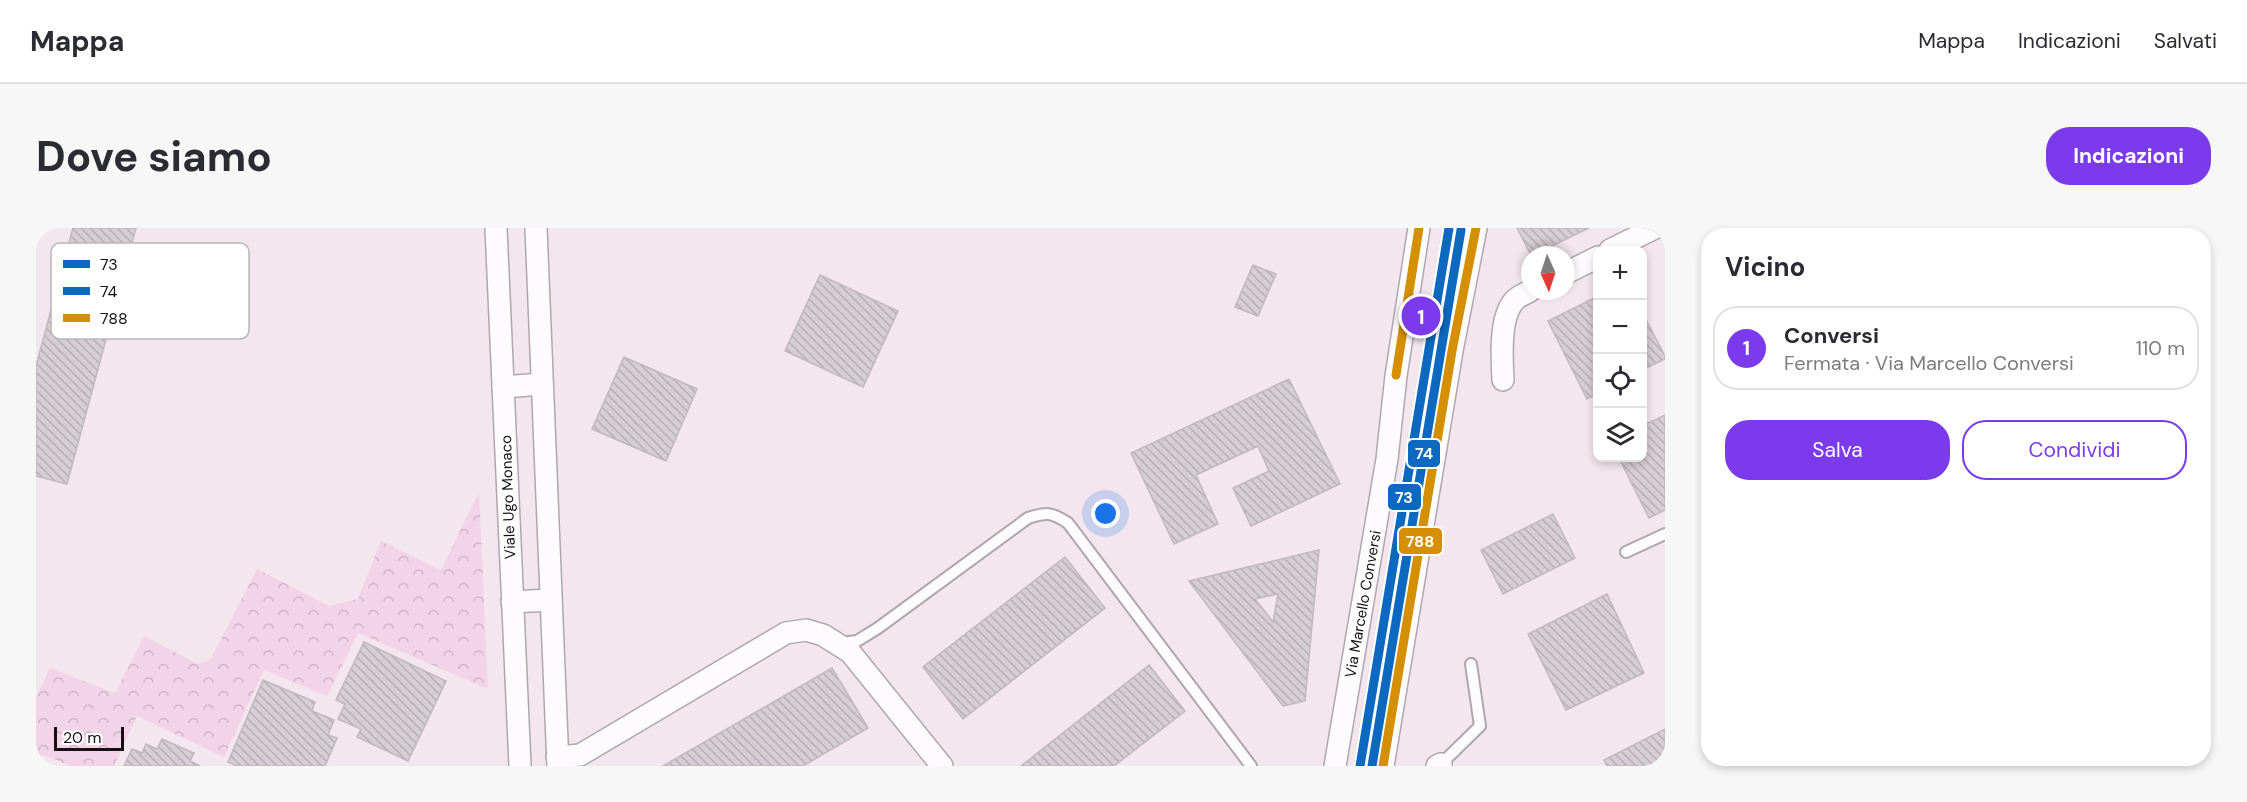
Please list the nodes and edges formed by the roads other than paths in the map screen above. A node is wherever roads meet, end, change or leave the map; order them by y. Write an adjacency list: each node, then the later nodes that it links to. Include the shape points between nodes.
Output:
1 (496, 228): 13 (street, Viale Ugo Monaco)
2 (536, 228): 12 (street)
3 (1419, 228): 26 (street, Via Marcello Conversi, via 1395,376 1387,459)
4 (1449, 228): 27 (lane, Via Marcello Conversi)
5 (1476, 228): 28 (street)
6 (1655, 228): 7 (street)
7 (1618, 246)
8 (1593, 260): 9 (street)
9 (1575, 268)
10 (1521, 296): 11 (street, via 1514,300 1507,315 1502,345)
11 (1503, 381)
12 (542, 384): 13 (street); 16 (street)
13 (503, 387): 17 (street, Viale Ugo Monaco)
14 (1665, 534): 15 (lane)
15 (1626, 552)
16 (550, 600): 17 (street); 20 (street)
17 (512, 602): 22 (street, Viale Ugo Monaco)
18 (838, 643): 20 (street, via 806,630 786,633 580,755); 23 (street); 24 (street, via 850,652); 25 (lane, via 857,641 878,628 1028,518 1054,514 1068,523)
19 (1471, 664): 21 (lane, via 1480,726)
20 (557, 761)
21 (1439, 765)
22 (519, 766)
23 (929, 766)
24 (942, 766)
25 (1251, 766)
26 (1335, 766)
27 (1360, 766)
28 (1383, 766)

